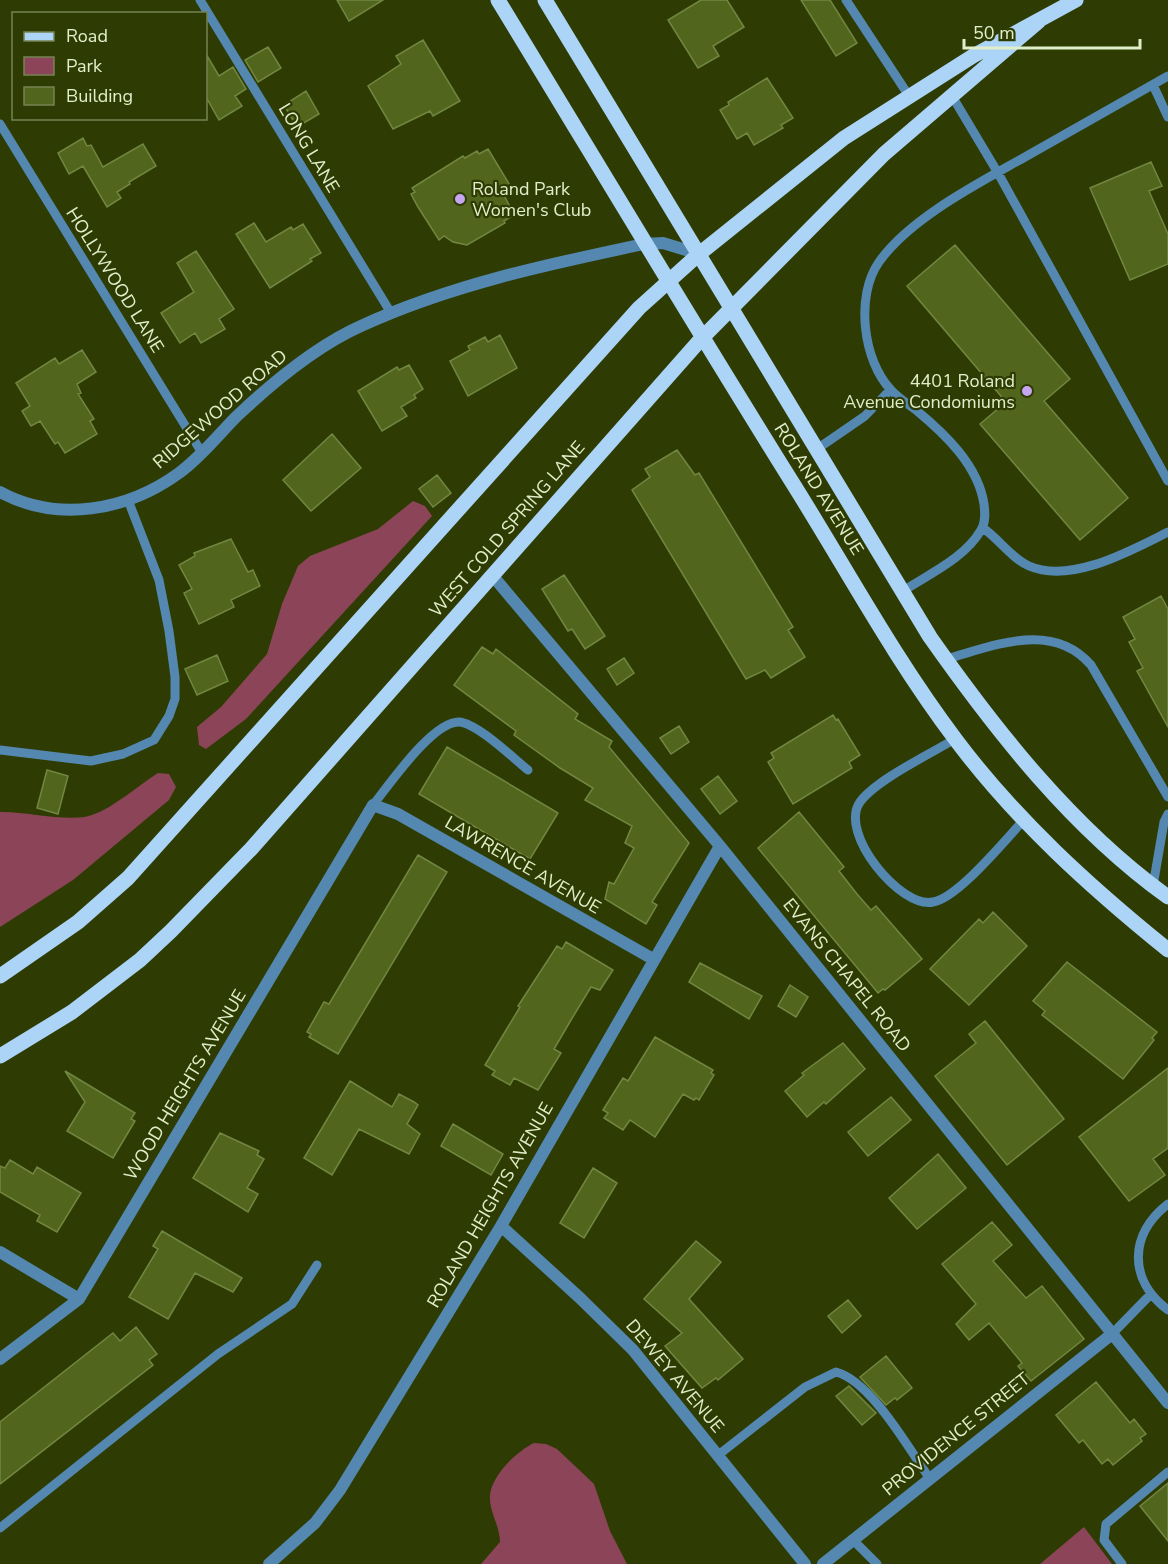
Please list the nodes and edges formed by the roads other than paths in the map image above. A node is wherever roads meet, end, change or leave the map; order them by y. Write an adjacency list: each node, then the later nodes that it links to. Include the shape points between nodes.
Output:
1 (200, 0): 18 (lane, LONG LANE)
2 (498, 0): 14 (main road, ROLAND AVENUE)
3 (545, 0): 15 (main road, ROLAND AVENUE)
4 (846, 0): 9 (lane)
5 (1076, 0): 6 (main road, WEST COLD SPRING LANE)
6 (1039, 21): 9 (main road, WEST COLD SPRING LANE); 10 (main road, WEST COLD SPRING LANE)
7 (1168, 76): 8 (lane)
8 (1153, 85): 11 (lane); 13 (lane)
9 (909, 96): 15 (main road, WEST COLD SPRING LANE, via 844,138)
10 (951, 96): 13 (lane); 17 (main road, WEST COLD SPRING LANE, via 884,154)
11 (1168, 117)
12 (0, 124): 22 (lane, HOLLYWOOD LANE)
13 (998, 172): 20 (lane, via 913,228 879,263 866,292 864,316 872,353); 23 (lane)
14 (644, 244): 15 (street, RIDGEWOOD ROAD, via 663,243); 16 (main road, ROLAND AVENUE); 18 (street, RIDGEWOOD ROAD, via 479,284)
15 (699, 254): 16 (main road, WEST COLD SPRING LANE); 17 (main road, ROLAND AVENUE)
16 (668, 282): 19 (main road, ROLAND AVENUE); 43 (main road, WEST COLD SPRING LANE, via 639,308 128,878 78,922)
17 (732, 308): 19 (main road, WEST COLD SPRING LANE); 21 (main road, ROLAND AVENUE)
18 (391, 313): 22 (street, RIDGEWOOD ROAD, via 337,338 306,359 237,416)
19 (701, 339): 28 (main road, WEST COLD SPRING LANE); 31 (main road, ROLAND AVENUE, via 914,682)
20 (890, 390): 21 (lane, via 865,416); 26 (lane, via 944,436 972,471 982,495)
21 (817, 449): 29 (main road, ROLAND AVENUE)
22 (202, 453): 25 (street, RIDGEWOOD ROAD, via 178,473)
23 (1168, 481)
24 (0, 492): 25 (street, RIDGEWOOD ROAD, via 45,510 72,511)
25 (128, 500): 32 (lane, via 159,580 167,621 175,677 175,699 169,716 154,740 102,759)
26 (983, 528): 27 (lane, via 1027,566 1050,572 1115,558); 29 (lane, via 954,558)
27 (1168, 532)
28 (492, 575): 38 (street, EVANS CHAPEL ROAD); 44 (main road, WEST COLD SPRING LANE, via 251,849 171,932 80,1006)
29 (903, 591): 30 (main road, ROLAND AVENUE)
30 (946, 659): 34 (lane, via 1020,640 1048,639 1082,654); 39 (main road, ROLAND AVENUE, via 1046,784)
31 (955, 739): 37 (main road, ROLAND AVENUE); 37 (lane, via 876,786 859,804 855,826 874,861 913,900 934,902 957,890)
32 (0, 750)
33 (528, 770): 35 (lane, via 472,726 458,722 442,727 427,741)
34 (1168, 797)
35 (374, 805): 42 (street, LAWRENCE AVENUE, via 398,814); 50 (street, WOOD HEIGHTS AVENUE)
36 (1168, 814): 39 (lane)
37 (1024, 820): 41 (main road, ROLAND AVENUE, via 1092,886)
38 (720, 846): 42 (street, ROLAND HEIGHTS AVENUE); 52 (street, EVANS CHAPEL ROAD)
39 (1153, 886): 40 (main road, ROLAND AVENUE)
40 (1168, 897)
41 (1168, 950)
42 (653, 959): 46 (street, ROLAND HEIGHTS AVENUE)
43 (0, 976)
44 (0, 1056)
45 (1168, 1204): 49 (lane, via 1148,1224 1138,1251 1141,1274)
46 (501, 1226): 55 (street, DEWEY AVENUE, via 633,1350); 60 (street, ROLAND HEIGHTS AVENUE, via 340,1490 315,1523)
47 (0, 1252): 50 (street)
48 (317, 1265): 58 (lane, via 292,1304 218,1354)
49 (1151, 1294): 51 (lane); 52 (lane)
50 (79, 1299): 53 (street, WOOD HEIGHTS AVENUE)
51 (1168, 1310)
52 (1112, 1334): 54 (street, EVANS CHAPEL ROAD); 57 (street, PROVIDENCE STREET)
53 (0, 1359)
54 (1168, 1403)
55 (717, 1455): 57 (lane, via 805,1387 836,1372 856,1383 874,1402); 61 (street, DEWEY AVENUE)
56 (1168, 1472): 64 (lane, via 1106,1524 1104,1540)
57 (930, 1479): 59 (street, PROVIDENCE STREET)
58 (0, 1528)
59 (853, 1540): 62 (street, PROVIDENCE STREET); 63 (lane)
60 (269, 1564)
61 (805, 1564)
62 (823, 1564)
63 (878, 1564)
64 (1122, 1564)

